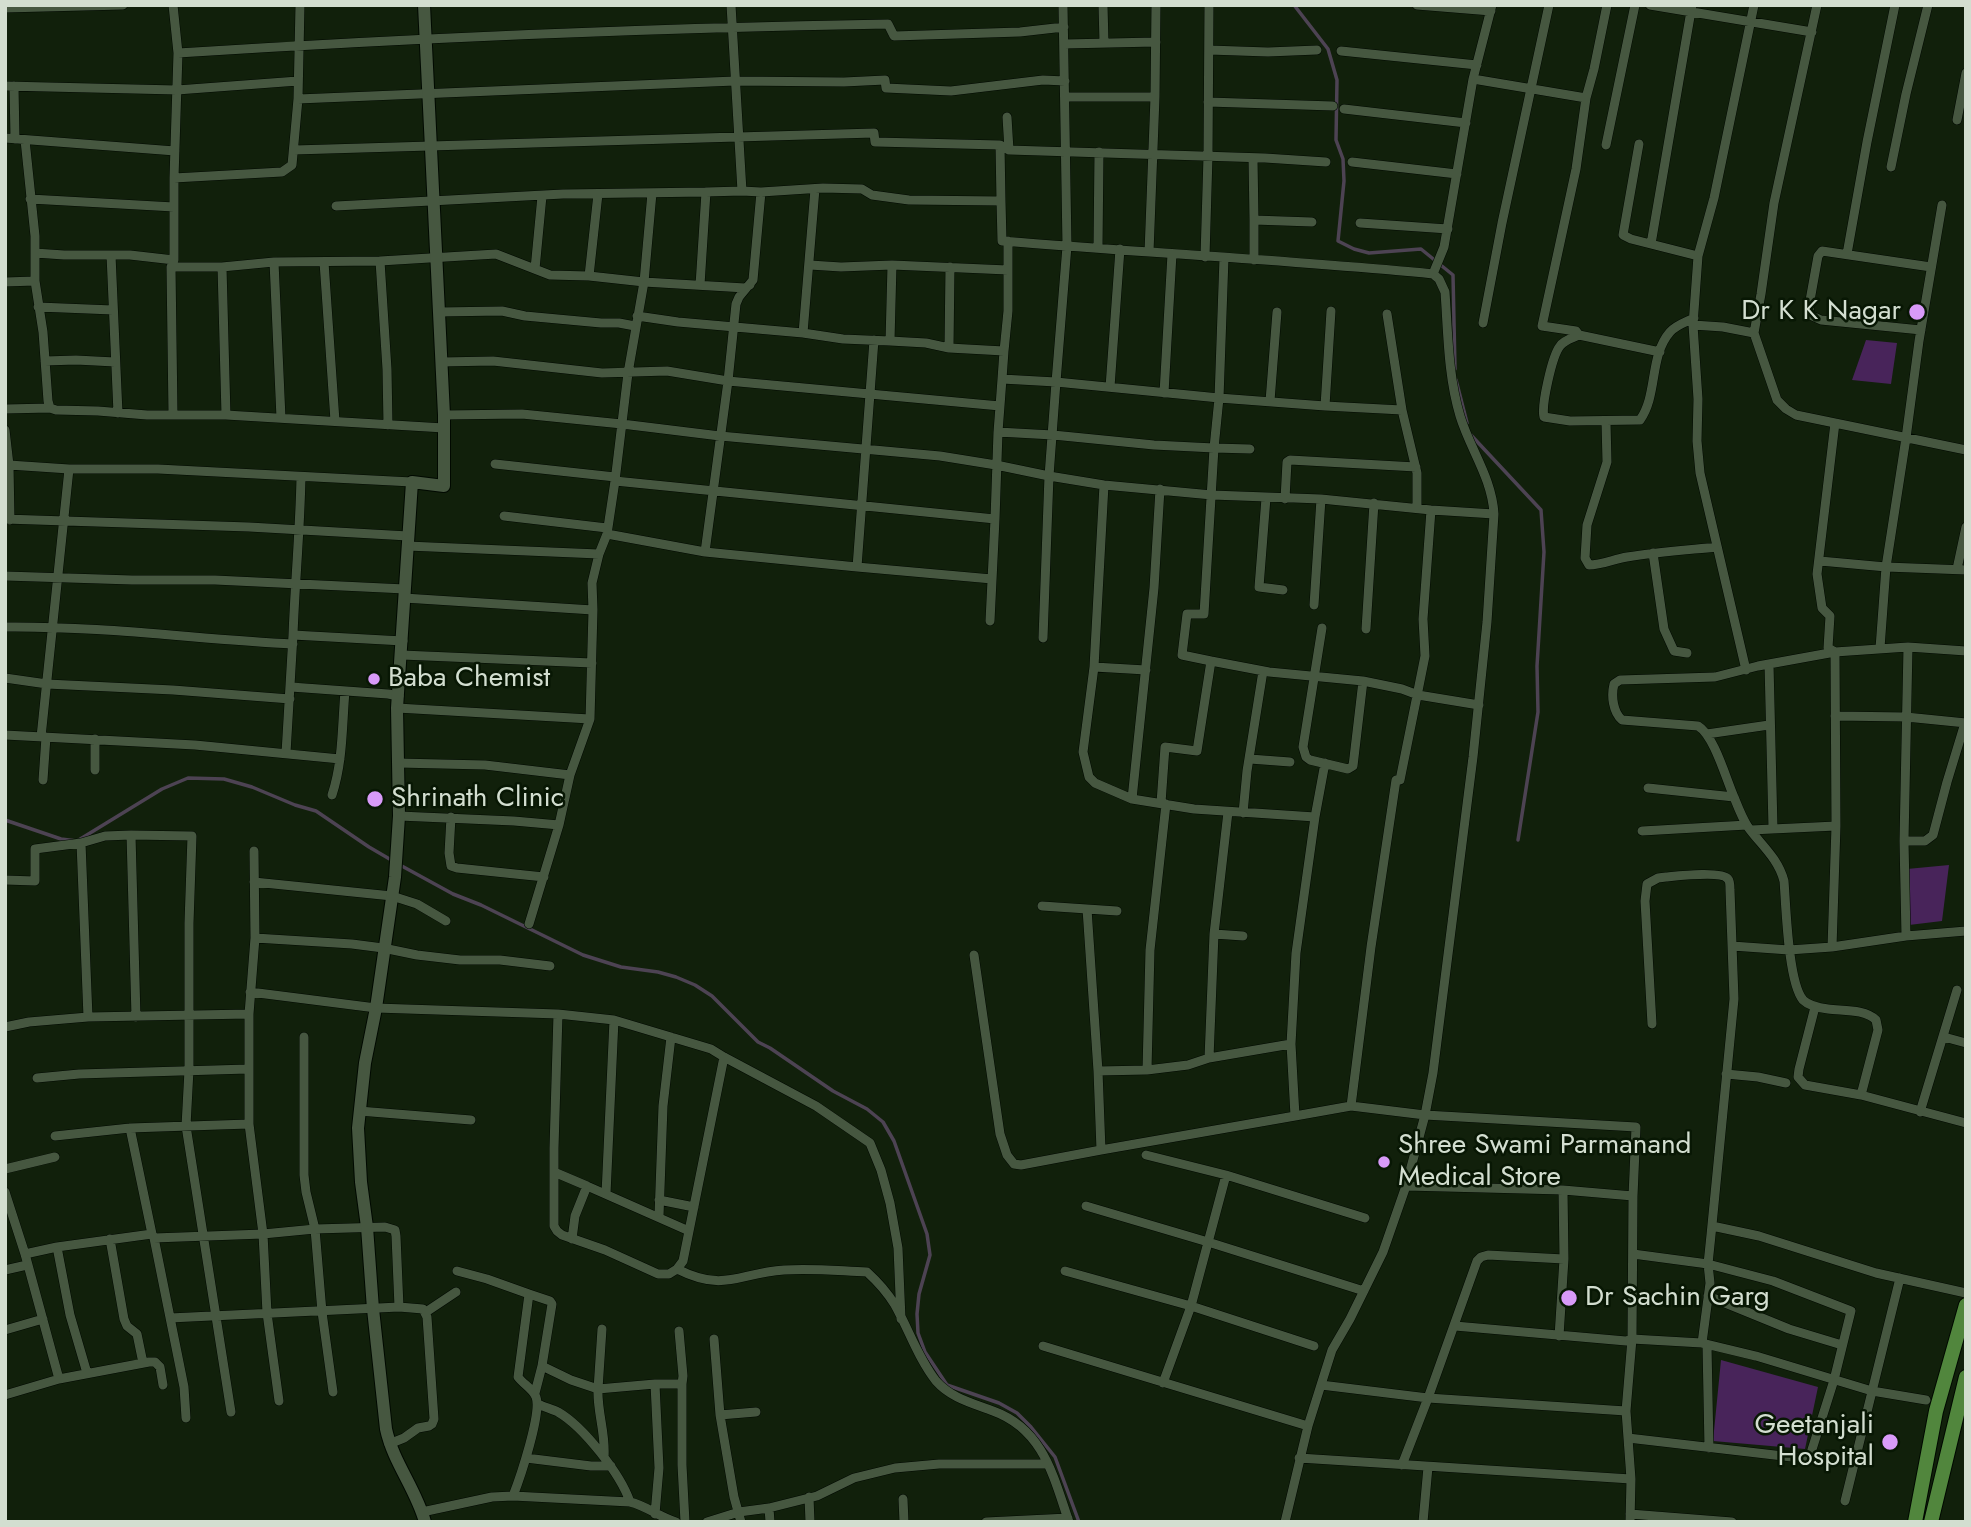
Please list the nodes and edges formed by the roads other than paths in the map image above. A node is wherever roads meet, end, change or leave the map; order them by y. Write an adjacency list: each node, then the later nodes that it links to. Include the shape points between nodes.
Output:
1 (123, 5): 19 (street)
2 (173, 5): 34 (street)
3 (300, 5): 30 (street)
4 (424, 5): 26 (street)
5 (731, 5): 23 (street)
6 (1063, 5): 24 (street)
7 (1103, 5): 28 (street)
8 (1156, 5): 27 (street)
9 (1209, 5): 31 (street)
10 (1417, 5): 20 (street)
11 (1549, 5): 42 (street)
12 (1606, 5): 47 (street)
13 (1635, 5): 58 (street)
14 (1650, 5): 21 (street)
15 (1754, 5): 22 (street)
16 (1817, 5): 25 (street)
17 (1895, 5): 98 (street)
18 (1928, 5): 70 (street)
19 (5, 8)
20 (1492, 8): 35 (street)
21 (1691, 8): 22 (street); 91 (street)
22 (1751, 21): 25 (street); 101 (street)
23 (733, 27): 24 (street, via 888,24 894,36); 26 (street); 39 (street)
24 (1064, 27): 29 (street)
25 (1812, 32): 135 (street, via 1774,203)
26 (425, 40): 30 (street); 44 (street)
27 (1156, 42): 28 (street); 46 (street)
28 (1104, 43): 29 (street)
29 (1064, 44): 40 (street)
30 (300, 45): 34 (street); 38 (street)
31 (1209, 50): 32 (street); 49 (street)
32 (1317, 50)
33 (1341, 51): 35 (street)
34 (178, 53): 43 (street)
35 (1477, 65): 37 (street)
36 (1966, 73): 53 (street)
37 (1473, 79): 42 (street); 54 (street)
38 (298, 81): 43 (street); 48 (street)
39 (735, 81): 40 (street, via 885,80 886,88 951,90); 44 (street); 55 (street)
40 (1065, 81): 45 (street)
41 (10, 86): 43 (street); 56 (street)
42 (1532, 89): 47 (street); 131 (street)
43 (177, 90): 63 (street)
44 (428, 92): 48 (street); 59 (street)
45 (1065, 97): 46 (street); 62 (street)
46 (1155, 97): 65 (street)
47 (1586, 98): 136 (street, via 1576,169 1542,326)
48 (298, 99): 61 (street)
49 (1208, 102): 50 (street); 66 (street)
50 (1333, 106)
51 (1344, 109): 54 (street)
52 (1007, 117): 60 (street)
53 (1957, 120)
54 (1466, 123): 71 (street)
55 (738, 136): 59 (street); 60 (street, via 874,132 875,142); 74 (street)
56 (15, 139): 63 (street); 80 (street)
57 (1639, 144): 91 (street, via 1622,232)
58 (1606, 145)
59 (431, 147): 61 (street); 81 (street)
60 (1004, 148): 62 (street); 82 (street)
61 (294, 150): 72 (street, via 292,165 282,172)
62 (1065, 150): 64 (street); 92 (street)
63 (175, 151): 72 (street)
64 (1099, 152): 65 (street); 93 (street)
65 (1152, 155): 66 (street); 95 (street)
66 (1208, 156): 67 (street); 102 (street)
67 (1253, 158): 68 (street); 86 (street)
68 (1326, 162)
69 (1352, 162): 71 (street)
70 (1891, 167)
71 (1457, 174): 89 (street)
72 (174, 178): 85 (street)
73 (815, 189): 76 (street); 82 (street, via 862,189 872,195 909,200); 109 (street)
74 (742, 191): 75 (street); 76 (street)
75 (706, 192): 77 (street); 121 (street)
76 (761, 192): 122 (street)
77 (652, 193): 78 (street); 120 (street)
78 (598, 194): 79 (street); 117 (street)
79 (542, 195): 81 (street); 114 (street)
80 (30, 199): 85 (street); 96 (street)
81 (433, 200): 84 (street); 100 (street)
82 (1001, 201): 90 (street, via 1002,241)
83 (1942, 205): 113 (street)
84 (336, 206)
85 (174, 207): 108 (street)
86 (1254, 220): 87 (street); 104 (street)
87 (1312, 222)
88 (1360, 223): 89 (street)
89 (1448, 229): 116 (street)
90 (1009, 241): 92 (street); 115 (street)
91 (1651, 244): 101 (street)
92 (1067, 246): 93 (street); 148 (street)
93 (1098, 248): 94 (street)
94 (1120, 249): 95 (street); 149 (street)
95 (1149, 251): 97 (street)
96 (35, 253): 99 (street); 118 (street)
97 (1172, 254): 102 (street); 151 (street)
98 (1847, 254): 113 (street); 133 (street, via 1819,252 1810,315)
99 (111, 255): 108 (street); 124 (street)
100 (435, 256): 105 (street); 114 (street, via 496,254); 126 (street)
101 (1698, 256): 130 (street)
102 (1205, 257): 103 (street)
103 (1224, 258): 104 (street); 152 (street)
104 (1254, 260): 116 (street)
105 (380, 261): 107 (street); 168 (street)
106 (274, 262): 107 (street); 111 (street); 162 (street)
107 (324, 262): 163 (street)
108 (172, 263): 111 (street); 160 (street)
109 (810, 265): 110 (street); 134 (street)
110 (892, 265): 112 (street); 138 (street)
111 (222, 267): 161 (street)
112 (950, 267): 115 (street); 139 (street)
113 (1931, 267): 133 (street)
114 (535, 269): 117 (street, via 550,275)
115 (1008, 270): 140 (street)
116 (1434, 270): 198 (street, via 1445,292 1452,379 1461,418 1480,461)
117 (589, 276): 120 (street)
118 (35, 281): 119 (street); 123 (street)
119 (5, 282)
120 (644, 282): 121 (street); 129 (street)
121 (700, 285): 122 (street)
122 (750, 285): 132 (street, via 736,304)
123 (38, 307): 124 (street); 142 (street)
124 (113, 310): 143 (street)
125 (1331, 311): 154 (street)
126 (439, 312): 129 (street, via 502,312 601,323); 144 (street)
127 (1277, 312): 153 (street)
128 (1387, 314): 158 (street)
129 (636, 321): 132 (street); 145 (street)
130 (1694, 322): 135 (street); 141 (street, via 1671,331); 207 (street, via 1700,473)
131 (1483, 323)
132 (734, 328): 134 (street); 147 (street)
133 (1921, 330): 173 (street)
134 (803, 333): 137 (street)
135 (1754, 333): 166 (street, via 1777,400 1796,415)
136 (1579, 335): 141 (street); 165 (street, via 1559,346 1543,414 1560,421)
137 (874, 340): 138 (street); 150 (street)
138 (890, 341): 139 (street)
139 (950, 348): 140 (street)
140 (1004, 351): 146 (street)
141 (1660, 352): 165 (street, via 1642,418)
142 (45, 361): 143 (street); 156 (street)
143 (115, 362): 159 (street)
144 (441, 362): 145 (street, via 493,361); 164 (street)
145 (628, 373): 147 (street, via 667,371); 167 (street)
146 (1002, 379): 148 (street); 155 (street)
147 (728, 381): 150 (street); 172 (street)
148 (1056, 382): 149 (street); 171 (street)
149 (1110, 387): 151 (street)
150 (870, 393): 155 (street); 175 (street)
151 (1164, 393): 152 (street)
152 (1219, 398): 153 (street); 174 (street)
153 (1270, 401): 154 (street)
154 (1325, 406): 158 (street)
155 (1000, 407): 170 (street)
156 (50, 408): 157 (street); 159 (street)
157 (5, 409)
158 (1402, 410): 181 (street)
159 (118, 413): 160 (street)
160 (173, 414): 161 (street)
161 (226, 415): 162 (street)
162 (281, 418): 163 (street)
163 (335, 421): 168 (street)
164 (444, 422): 167 (street, via 522,414); 168 (street); 186 (street, via 443,486)
165 (1606, 422): 209 (street, via 1607,462 1587,525 1585,558 1594,565)
166 (1835, 423): 173 (street); 211 (street)
167 (622, 424): 172 (street); 185 (street)
168 (388, 425)
169 (5, 430): 179 (street)
170 (998, 432): 171 (street); 180 (street)
171 (1053, 435): 174 (street); 183 (street)
172 (720, 436): 175 (street); 189 (street)
173 (1906, 438): 177 (street); 213 (street)
174 (1214, 447): 176 (street); 190 (street)
175 (866, 449): 180 (street); 195 (street)
176 (1250, 449)
177 (1966, 450)
178 (495, 464): 185 (street)
179 (9, 465): 182 (street); 200 (street)
180 (996, 465): 183 (street); 201 (street)
181 (1416, 467): 192 (street, via 1290,460); 196 (street)
182 (69, 469): 184 (street); 202 (street)
183 (1049, 476): 187 (street); 228 (street)
184 (301, 477): 186 (street); 204 (street)
185 (615, 479): 189 (street); 205 (street)
186 (412, 482): 206 (street)
187 (1104, 485): 188 (street); 240 (street)
188 (1160, 489): 190 (street); 241 (street)
189 (712, 490): 195 (street); 208 (street)
190 (1212, 495): 191 (street); 237 (street, via 1204,614 1187,614 1182,655)
191 (1266, 498): 192 (street); 219 (street, via 1259,587)
192 (1285, 499): 193 (street)
193 (1321, 499): 194 (street); 221 (street)
194 (1374, 503): 196 (street); 227 (street)
195 (862, 506): 201 (street); 212 (street)
196 (1417, 508): 197 (street)
197 (1431, 510): 198 (street); 250 (street, via 1423,619 1425,656)
198 (1494, 514): 253 (street)
199 (504, 516): 205 (street)
200 (7, 520): 202 (street)
201 (995, 520): 217 (street)
202 (64, 521): 204 (street); 216 (street)
203 (1966, 527): 214 (street)
204 (300, 530): 206 (street); 218 (street)
205 (607, 531): 208 (street); 210 (street)
206 (407, 541): 210 (street); 220 (street)
207 (1717, 547): 209 (street); 242 (street)
208 (705, 552): 212 (street)
209 (1653, 553): 235 (street, via 1666,636 1674,651)
210 (599, 554): 222 (street, via 592,583)
211 (1820, 561): 213 (street); 234 (street, via 1817,574 1822,608 1830,617 1828,648)
212 (858, 567): 217 (street)
213 (1886, 567): 214 (street); 232 (street)
214 (1961, 569)
215 (5, 576): 216 (street)
216 (57, 576): 218 (street); 225 (street)
217 (992, 579): 223 (street)
218 (295, 583): 220 (street); 229 (street)
219 (1283, 590)
220 (404, 594): 222 (street); 230 (street)
221 (1314, 605)
222 (593, 610): 238 (street)
223 (990, 621)
224 (5, 627): 225 (street)
225 (53, 627): 229 (street); 247 (street)
226 (1322, 628): 244 (street)
227 (1366, 629)
228 (1043, 638)
229 (293, 639): 230 (street); 248 (street)
230 (403, 641): 236 (street)
231 (1908, 647): 232 (street); 233 (street); 255 (street)
232 (1880, 648): 234 (street)
233 (1966, 651)
234 (1835, 652): 239 (street); 254 (street)
235 (1686, 653)
236 (402, 655): 238 (street); 252 (street)
237 (1210, 660): 243 (street); 276 (street, via 1197,751 1165,747)
238 (592, 663): 256 (street)
239 (1769, 664): 242 (street); 258 (street)
240 (1094, 667): 241 (street); 275 (street, via 1083,752 1089,777)
241 (1146, 670): 275 (street)
242 (1746, 670): 259 (street, via 1715,677 1620,680 1614,684 1614,708 1622,720 1698,726)
243 (1262, 671): 244 (street); 264 (street)
244 (1316, 676): 246 (street); 268 (street, via 1303,753)
245 (5, 678): 247 (street)
246 (1363, 681): 250 (street); 268 (street, via 1353,766 1348,769)
247 (47, 684): 251 (street); 261 (street)
248 (291, 688): 249 (street); 251 (street)
249 (345, 691): 252 (street, via 388,694); 265 (street)
250 (1418, 695): 253 (street); 338 (street, via 1398,780)
251 (290, 699): 263 (street)
252 (398, 702): 256 (street); 267 (street)
253 (1479, 705): 341 (street)
254 (1835, 716): 255 (street); 283 (street)
255 (1906, 717): 257 (street); 288 (street)
256 (590, 719): 270 (street)
257 (1965, 723): 288 (street, via 1933,835 1925,841)
258 (1769, 725): 259 (street); 285 (street)
259 (1707, 734): 274 (street)
260 (5, 735): 261 (street)
261 (43, 737): 262 (street); 271 (street)
262 (95, 739): 263 (street); 269 (street)
263 (286, 753): 265 (street)
264 (1250, 758): 266 (street); 278 (street)
265 (340, 759): 273 (street)
266 (1290, 762)
267 (398, 763): 270 (street, via 485,765); 279 (street)
268 (1325, 763): 281 (street)
269 (96, 770)
270 (570, 775): 282 (street)
271 (43, 780)
272 (1648, 788): 274 (street)
273 (331, 795)
274 (1734, 797): 284 (street)
275 (1132, 799): 276 (street)
276 (1164, 804): 277 (street); 332 (street, via 1150,950)
277 (1228, 812): 278 (street); 301 (street)
278 (1243, 813): 281 (street)
279 (399, 816): 280 (street); 294 (street)
280 (451, 817): 282 (street); 291 (street, via 452,866)
281 (1315, 817): 327 (street)
282 (559, 825): 291 (street)
283 (1836, 826): 285 (street); 306 (street)
284 (1749, 828): 285 (street); 286 (street); 308 (street, via 1781,871)
285 (1773, 828)
286 (1642, 831)
287 (131, 835): 289 (street); 315 (street, via 192,836); 319 (street)
288 (1904, 841): 303 (street)
289 (81, 843): 292 (street, via 35,849 35,881); 318 (street)
290 (254, 851): 293 (street)
291 (544, 877): 299 (street)
292 (5, 880)
293 (254, 882): 294 (street); 304 (street)
294 (392, 895): 298 (street); 307 (street)
295 (1042, 906): 296 (street)
296 (1087, 909): 297 (street); 333 (street)
297 (1117, 911)
298 (446, 921)
299 (529, 924)
300 (1966, 931): 303 (street)
301 (1214, 934): 302 (street); 329 (street)
302 (1243, 936)
303 (1906, 936): 306 (street)
304 (255, 938): 307 (street); 312 (street)
305 (1732, 946): 308 (street); 321 (street, via 1731,890 1726,877 1658,877 1647,884 1644,901); 334 (street, via 1734,999)
306 (1832, 947): 308 (street)
307 (383, 948): 310 (street, via 417,956); 314 (street)
308 (1789, 950): 313 (street, via 1800,995)
309 (974, 955): 349 (street, via 999,1134 1007,1155 1021,1165)
310 (550, 966)
311 (1957, 990): 325 (street)
312 (250, 992): 314 (street); 316 (street)
313 (1815, 1007): 337 (street, via 1798,1077 1805,1085); 337 (street, via 1865,1013 1876,1020 1878,1030)
314 (376, 1008): 317 (street); 339 (street)
315 (188, 1014): 316 (street); 319 (street); 331 (street)
316 (249, 1014): 330 (street)
317 (558, 1014): 320 (street); 353 (street)
318 (88, 1017): 319 (street); 322 (street)
319 (136, 1017)
320 (614, 1020): 324 (street); 359 (street)
321 (1652, 1024)
322 (5, 1027)
323 (304, 1037): 369 (street, via 304,1175)
324 (671, 1037): 328 (street); 361 (street)
325 (1944, 1037): 326 (street); 340 (street)
326 (1966, 1043)
327 (1290, 1044): 329 (street); 342 (street)
328 (724, 1057): 363 (street); 403 (street, via 816,1106 870,1143 890,1203 898,1248)
329 (1209, 1058): 332 (street)
330 (248, 1069): 331 (street); 344 (street)
331 (189, 1070): 335 (street); 346 (street)
332 (1147, 1070): 333 (street)
333 (1098, 1071): 349 (street)
334 (1726, 1074): 336 (street); 367 (street)
335 (37, 1078)
336 (1786, 1083)
337 (1861, 1095): 340 (street)
338 (1351, 1106): 341 (street); 342 (street)
339 (359, 1111): 343 (street); 368 (street)
340 (1920, 1112): 345 (street)
341 (1425, 1115): 356 (street); 360 (street, via 1636,1127)
342 (1294, 1116): 349 (street)
343 (471, 1120)
344 (249, 1124): 346 (street); 371 (street)
345 (1966, 1124)
346 (186, 1126): 347 (street); 373 (street)
347 (130, 1128): 348 (street); 372 (street)
348 (55, 1136)
349 (1101, 1150)
350 (1146, 1156): 354 (street)
351 (55, 1157): 352 (street)
352 (5, 1169)
353 (554, 1172): 355 (street); 375 (street, via 554,1226)
354 (1226, 1175): 366 (street); 376 (street)
355 (587, 1186): 359 (street); 375 (street)
356 (1406, 1186): 357 (street); 389 (street)
357 (1563, 1190): 360 (street); 380 (street)
358 (5, 1192): 364 (street)
359 (606, 1194): 365 (street)
360 (1633, 1196): 379 (street)
361 (659, 1200): 363 (street); 365 (street)
362 (1086, 1206): 376 (street)
363 (694, 1207): 370 (street)
364 (9, 1214): 378 (street)
365 (659, 1216): 370 (street)
366 (1365, 1218)
367 (1712, 1226): 381 (street); 387 (street)
368 (367, 1227): 369 (street); 395 (street, via 395,1230); 396 (street)
369 (315, 1229): 371 (street); 397 (street)
370 (689, 1231): 383 (street)
371 (263, 1234): 373 (street); 399 (street)
372 (153, 1236): 373 (street); 374 (street); 401 (street)
373 (205, 1237): 400 (street)
374 (110, 1239): 377 (street); 415 (street, via 124,1320 137,1334)
375 (572, 1239): 383 (street, via 658,1274)
376 (1208, 1242): 389 (street); 394 (street)
377 (57, 1247): 378 (street); 417 (street)
378 (25, 1254): 382 (street)
379 (1633, 1254): 381 (street); 410 (street)
380 (1564, 1259): 404 (street, via 1481,1257 1473,1268); 408 (street)
381 (1708, 1264): 392 (street); 412 (street, via 1851,1311)
382 (27, 1265): 384 (street); 402 (street)
383 (677, 1269): 403 (street, via 710,1281 781,1270 867,1272 882,1286)
384 (5, 1270)
385 (457, 1271): 391 (street)
386 (1065, 1271): 394 (street)
387 (1900, 1278): 390 (street); 427 (street)
388 (456, 1292): 398 (street)
389 (1364, 1292): 425 (street, via 1332,1350)
390 (1966, 1293)
391 (529, 1294): 416 (street, via 552,1304); 429 (street, via 517,1371 520,1381)
392 (1708, 1296): 411 (street); 412 (street)
393 (1966, 1305): 433 (main road)
394 (1191, 1306): 414 (street); 421 (street)
395 (399, 1307): 396 (street); 398 (street)
396 (373, 1309): 397 (street); 443 (street)
397 (322, 1312): 399 (street); 428 (street)
398 (426, 1312): 443 (street, via 434,1419 429,1426)
399 (267, 1313): 400 (street); 432 (street)
400 (216, 1316): 401 (street); 437 (street)
401 (170, 1318): 440 (street)
402 (43, 1319): 405 (street); 419 (street)
403 (901, 1319): 448 (street, via 939,1384 967,1403 1011,1418 1034,1440)
404 (1455, 1326): 408 (street); 431 (street)
405 (5, 1329)
406 (602, 1329): 426 (street)
407 (679, 1331): 423 (street)
408 (1559, 1336): 410 (street)
409 (714, 1339): 439 (street)
410 (1632, 1339): 411 (street); 436 (street)
411 (1704, 1344): 420 (street); 444 (street)
412 (1842, 1345): 420 (street)
413 (1043, 1346): 421 (street)
414 (1314, 1346)
415 (143, 1363): 417 (street); 424 (street, via 158,1364)
416 (542, 1366): 426 (street); 429 (street)
417 (87, 1373): 419 (street)
418 (1966, 1377): 435 (main road)
419 (59, 1379): 430 (street)
420 (1834, 1380): 427 (street); 444 (street, via 1809,1459)
421 (1163, 1383): 441 (street)
422 (655, 1384): 423 (street); 426 (street); 459 (street, via 659,1468)
423 (682, 1384): 465 (street)
424 (163, 1385)
425 (1321, 1385): 431 (street); 441 (street)
426 (598, 1389): 445 (street)
427 (1872, 1391): 433 (street); 456 (street)
428 (333, 1392)
429 (534, 1393): 434 (street)
430 (5, 1395)
431 (1429, 1398): 436 (street); 449 (street)
432 (279, 1401)
433 (1935, 1402): 435 (main road); 474 (main road)
434 (538, 1404): 445 (street, via 559,1413); 446 (street)
435 (1962, 1408): 475 (main road)
436 (1626, 1411): 442 (street)
437 (231, 1412)
438 (756, 1412): 439 (street)
439 (720, 1415): 461 (street)
440 (186, 1418)
441 (1308, 1426): 447 (street)
442 (1628, 1438): 444 (street); 452 (street)
443 (389, 1444): 460 (street)
444 (1709, 1448)
445 (604, 1457): 450 (street)
446 (526, 1458): 450 (street); 453 (street)
447 (1299, 1458): 449 (street); 471 (street)
448 (1048, 1464): 454 (street, via 895,1468); 463 (street)
449 (1402, 1465): 451 (street)
450 (611, 1466): 457 (street)
451 (1428, 1467): 452 (street); 472 (street)
452 (1631, 1479): 462 (street)
453 (513, 1496): 457 (street); 460 (street, via 492,1497)
454 (810, 1497): 458 (street); 468 (street)
455 (903, 1499): 469 (street)
456 (1845, 1501)
457 (630, 1502): 459 (street)
458 (769, 1508): 461 (street); 467 (street)
459 (655, 1514): 464 (street)
460 (423, 1517)
461 (740, 1517): 466 (street)
462 (1630, 1518): 473 (street)
463 (1068, 1520): 470 (street)
464 (676, 1522)
465 (685, 1522)
466 (707, 1522)
467 (770, 1522)
468 (810, 1522)
469 (904, 1522)
470 (986, 1522)
471 (1286, 1522)
472 (1423, 1522)
473 (1732, 1522)
474 (1914, 1522)
475 (1931, 1522)

